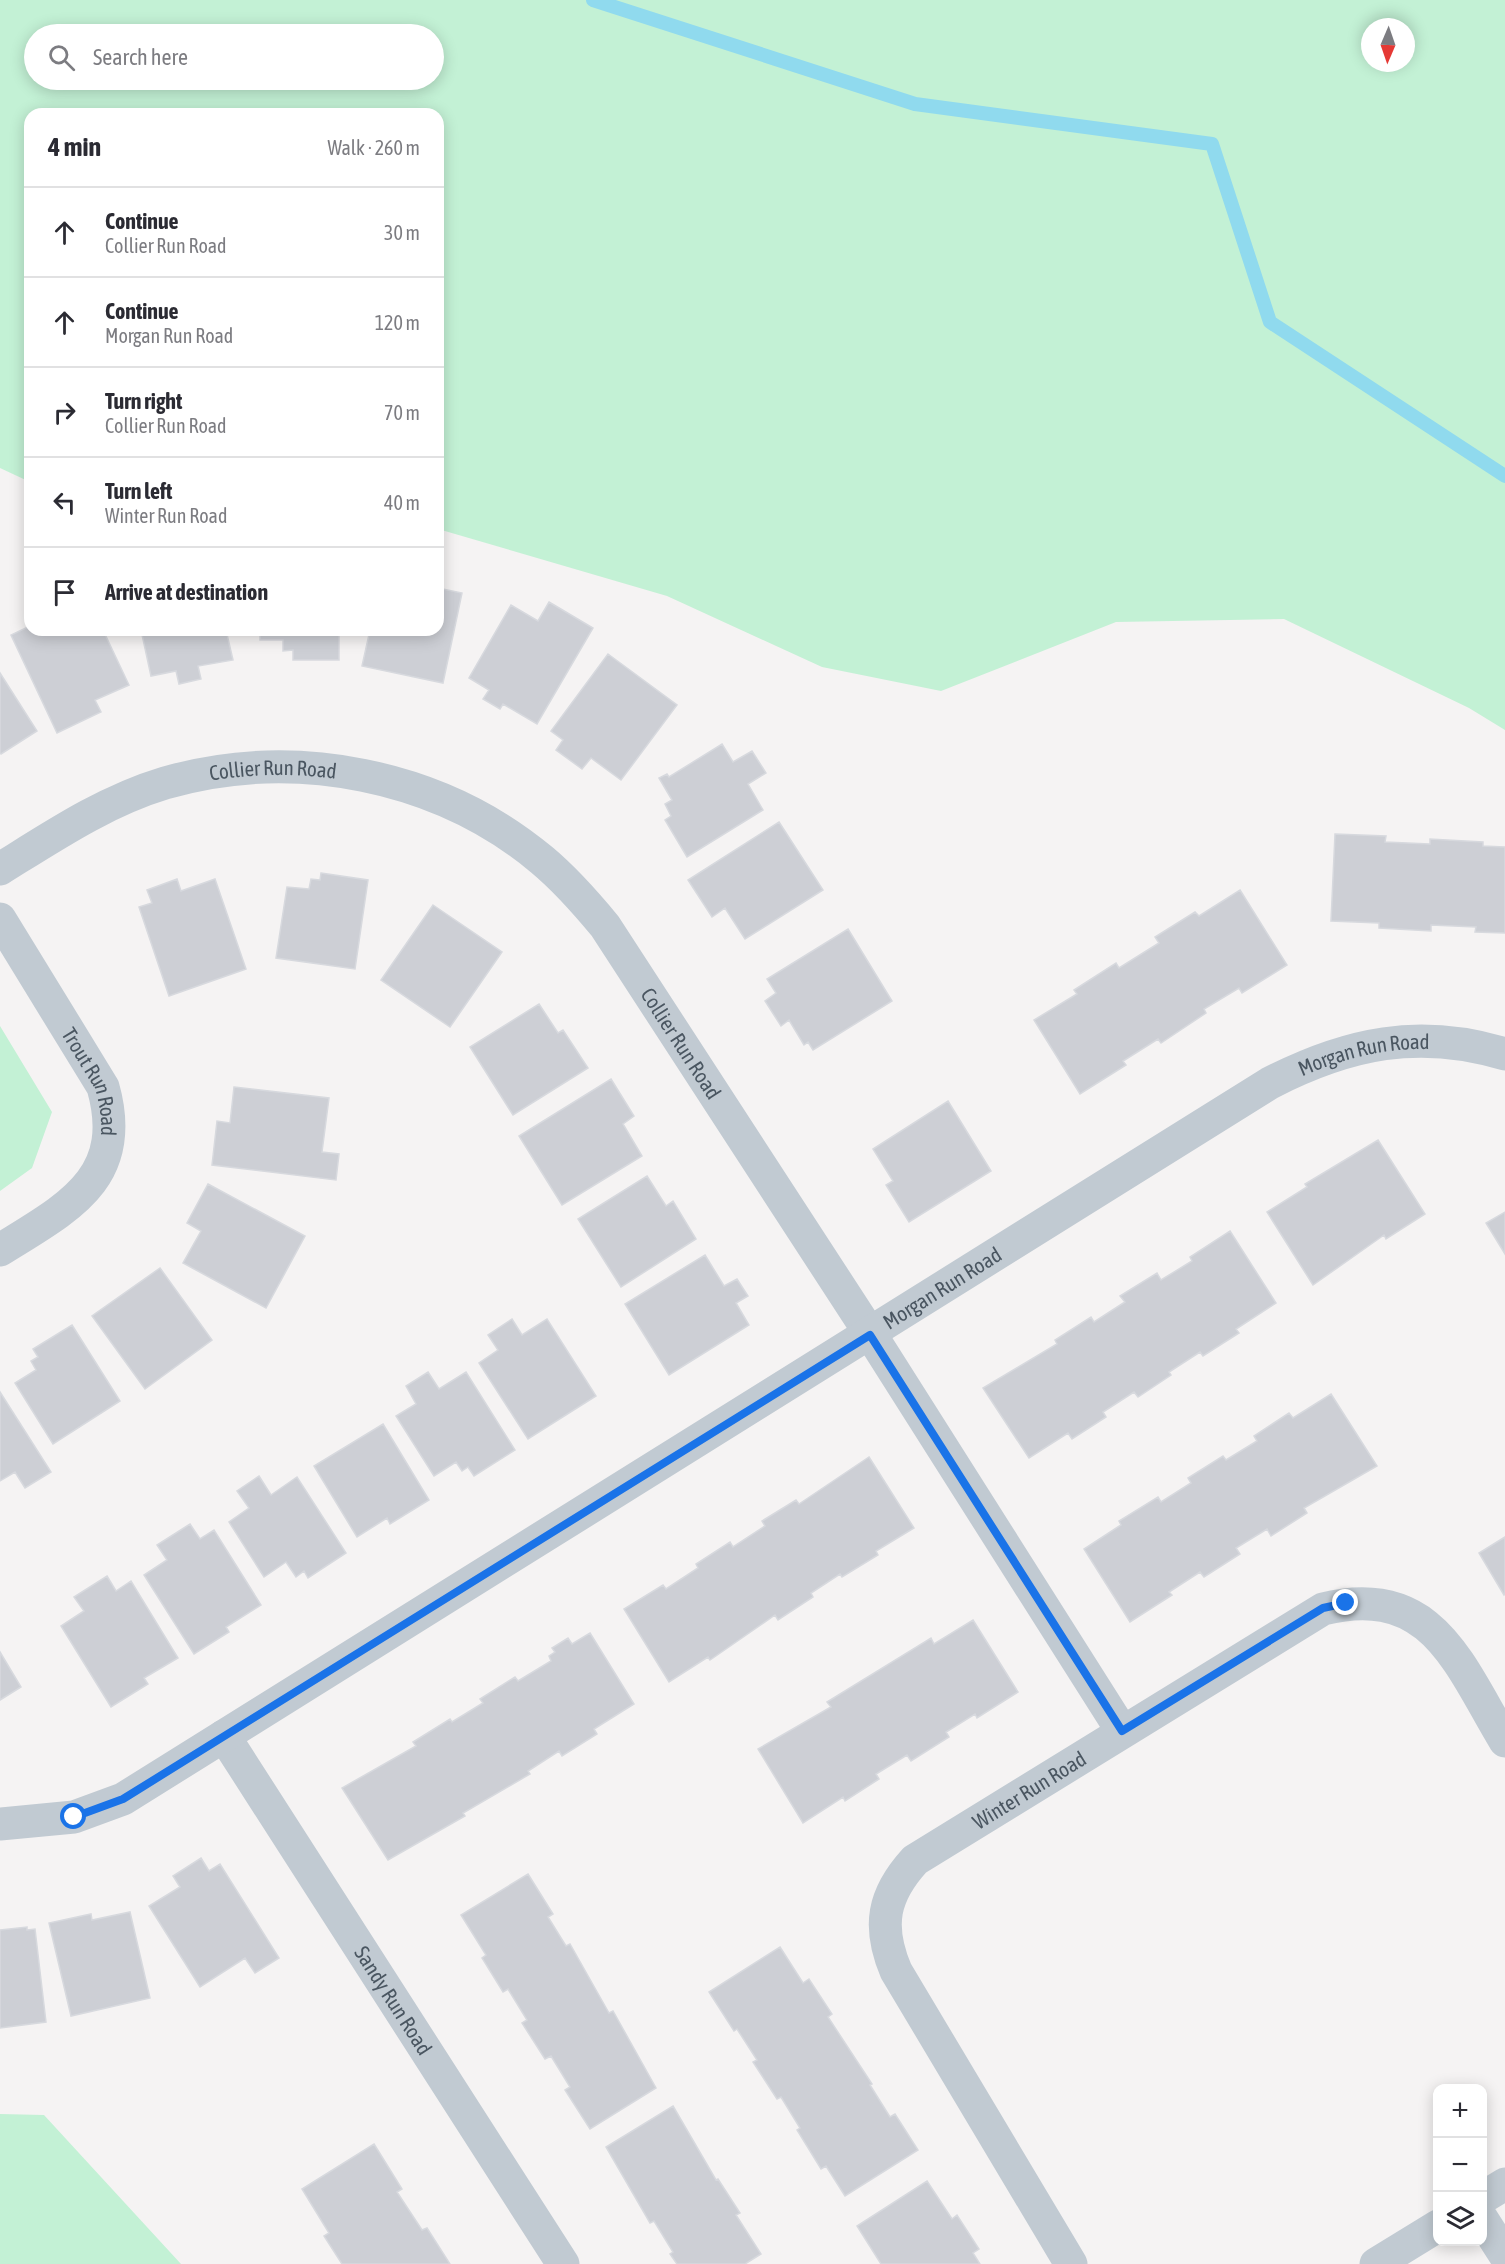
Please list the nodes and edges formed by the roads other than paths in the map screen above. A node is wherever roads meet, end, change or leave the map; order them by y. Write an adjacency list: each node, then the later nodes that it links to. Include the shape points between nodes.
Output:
1 (0, 869): 5 (street, Collier Run Road, via 111,804 165,783 222,771 285,766 347,772 408,786 467,811 542,860 605,926)
2 (0, 920): 4 (street, Trout Run Road, via 103,1087 110,1132 97,1176 82,1194 64,1210)
3 (1505, 1054): 5 (street, Morgan Run Road, via 1477,1046 1421,1040 1365,1046 1311,1062 1270,1083)
4 (0, 1250)
5 (870, 1335): 6 (street, Collier Run Road); 7 (street, Morgan Run Road)
6 (1122, 1731): 8 (street, Winter Run Road, via 1323,1608 1369,1601 1414,1615 1434,1630); 17 (street, Winter Run Road, via 915,1860 891,1892 884,1931 896,1971)
7 (224, 1736): 9 (street, via 123,1799 74,1817); 16 (street, Sandy Run Road)
8 (1505, 1741)
9 (0, 1824)
10 (1505, 2184): 11 (street)
11 (1487, 2195)
12 (1487, 2227): 15 (street)
13 (1433, 2231): 14 (street)
14 (1414, 2254): 18 (street)
15 (1505, 2255)
16 (563, 2264)
17 (1071, 2264)
18 (1376, 2264)

